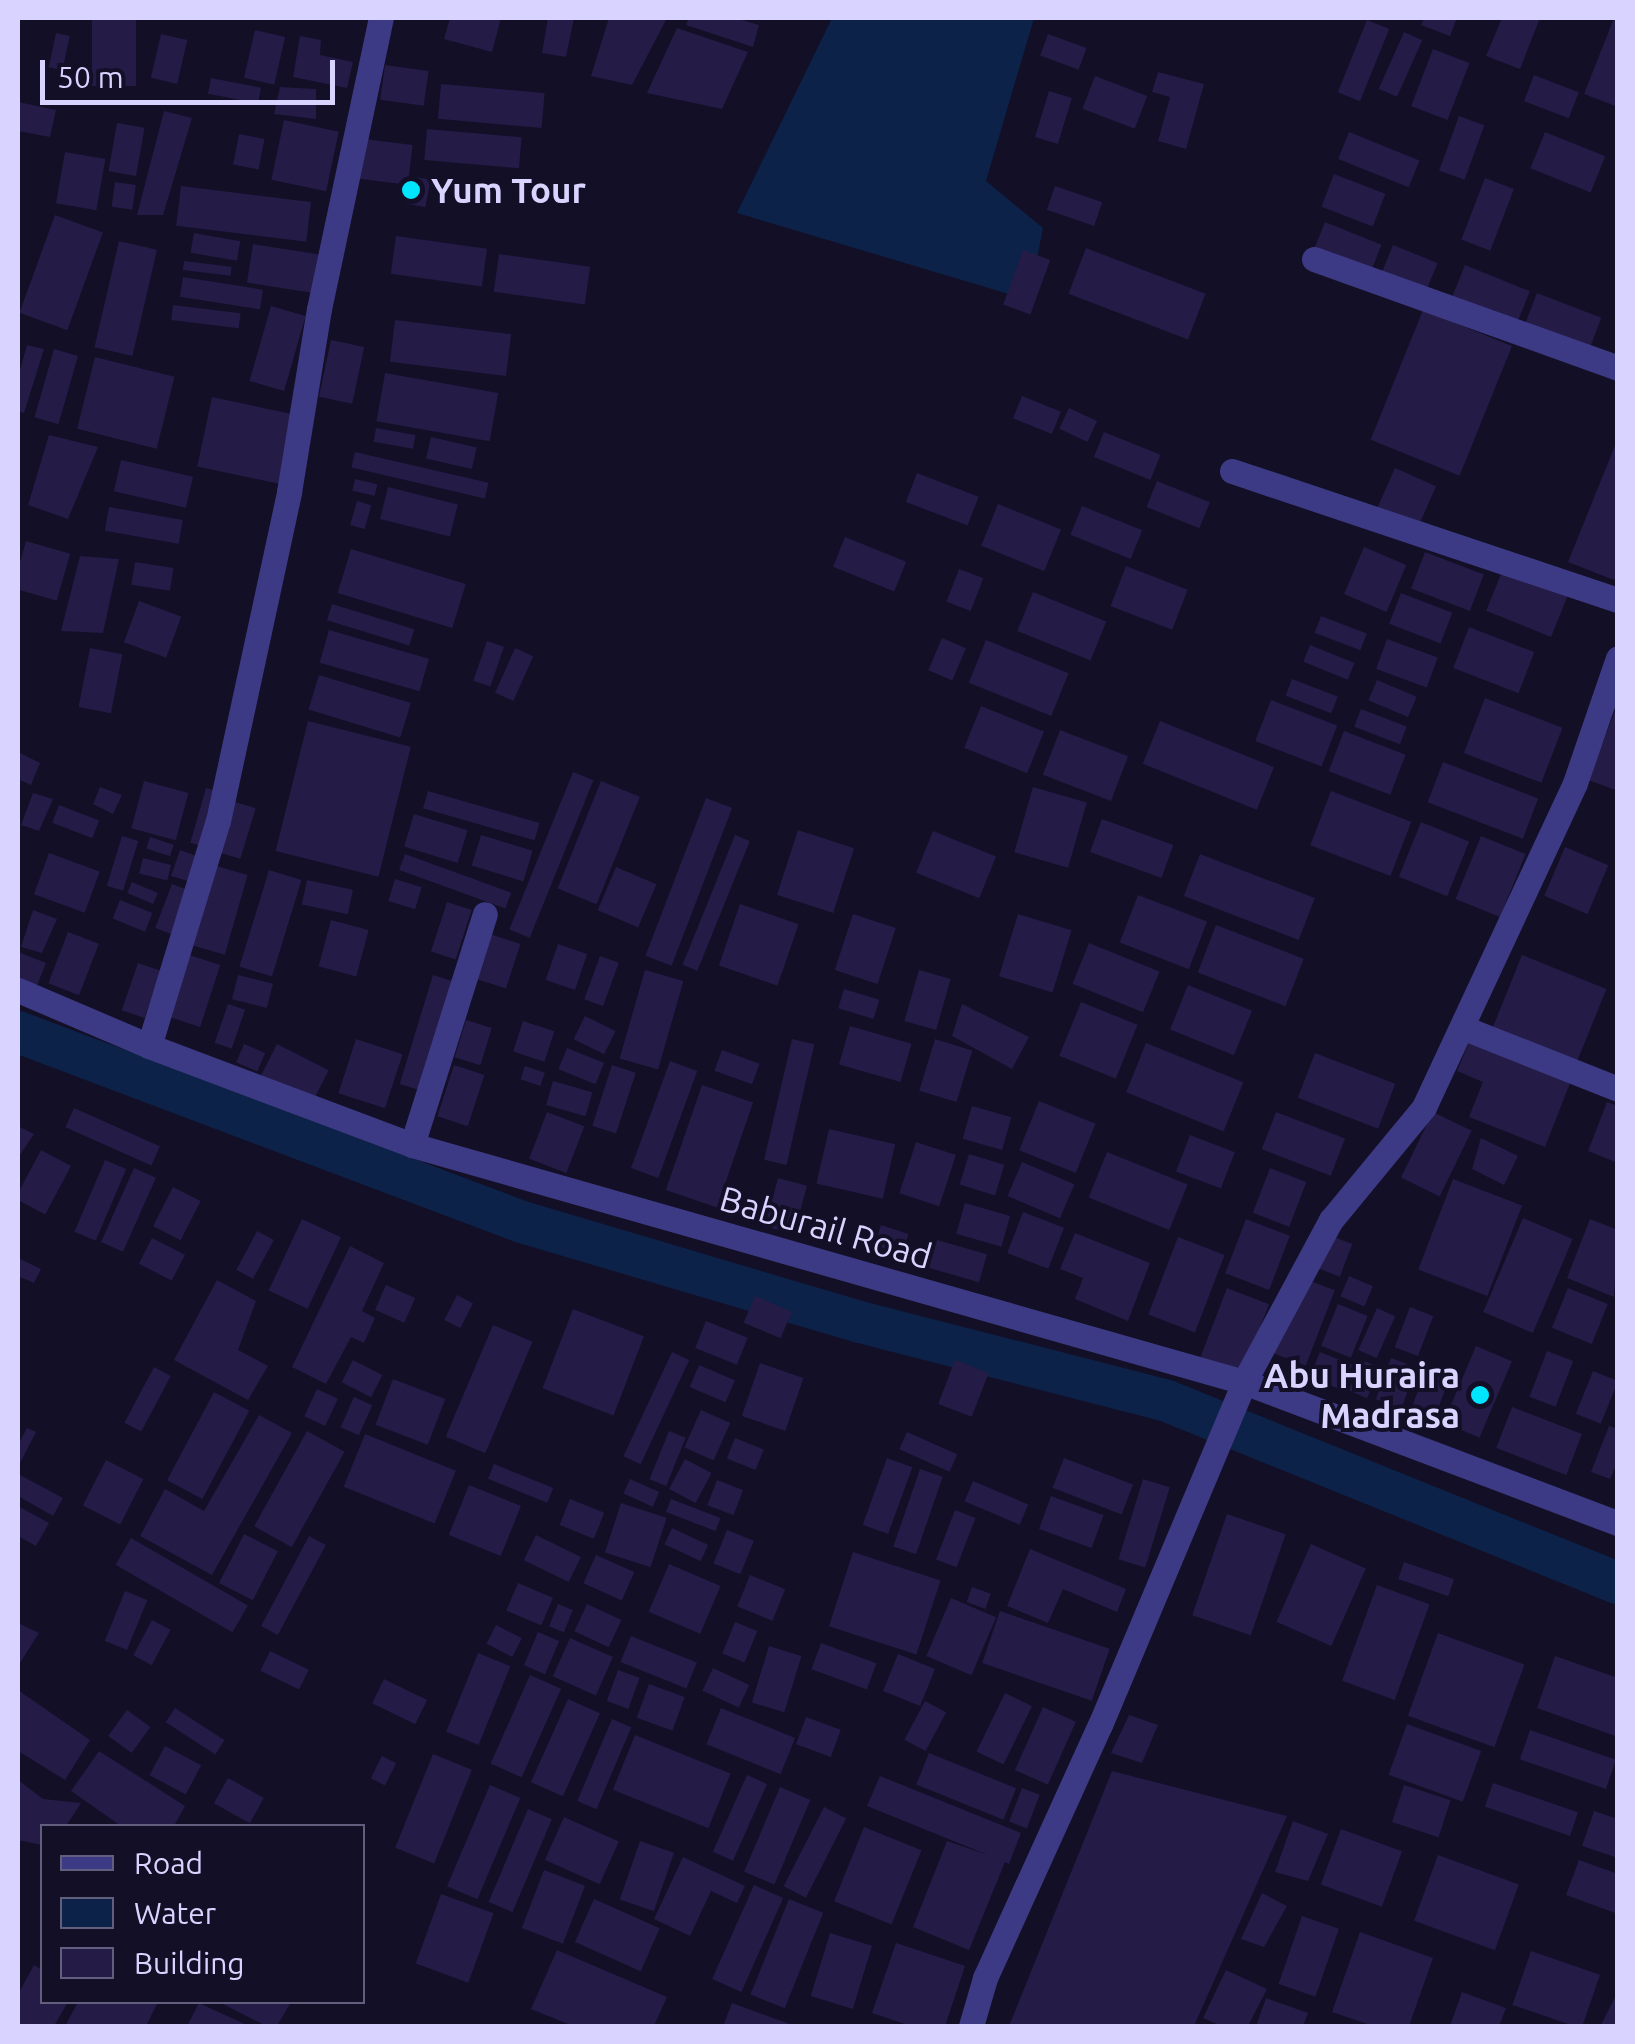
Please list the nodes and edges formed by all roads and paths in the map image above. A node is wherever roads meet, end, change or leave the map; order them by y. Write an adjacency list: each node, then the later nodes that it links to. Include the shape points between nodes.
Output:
1 (380, 18): 10 (street, via 218,821)
2 (1314, 259): 3 (street)
3 (1618, 368)
4 (1232, 471): 5 (street)
5 (1618, 600)
6 (1618, 658): 9 (street, via 1575,784)
7 (485, 914): 12 (street)
8 (18, 990): 10 (street, Baburail Road)
9 (1464, 1028): 11 (street); 13 (street, via 1424,1107 1332,1220)
10 (148, 1046): 12 (street, Baburail Road)
11 (1618, 1089)
12 (412, 1145): 13 (street, Baburail Road)
13 (1244, 1384): 14 (street, Baburail Road); 15 (street, via 985,1978)
14 (1618, 1523)
15 (971, 2026)

